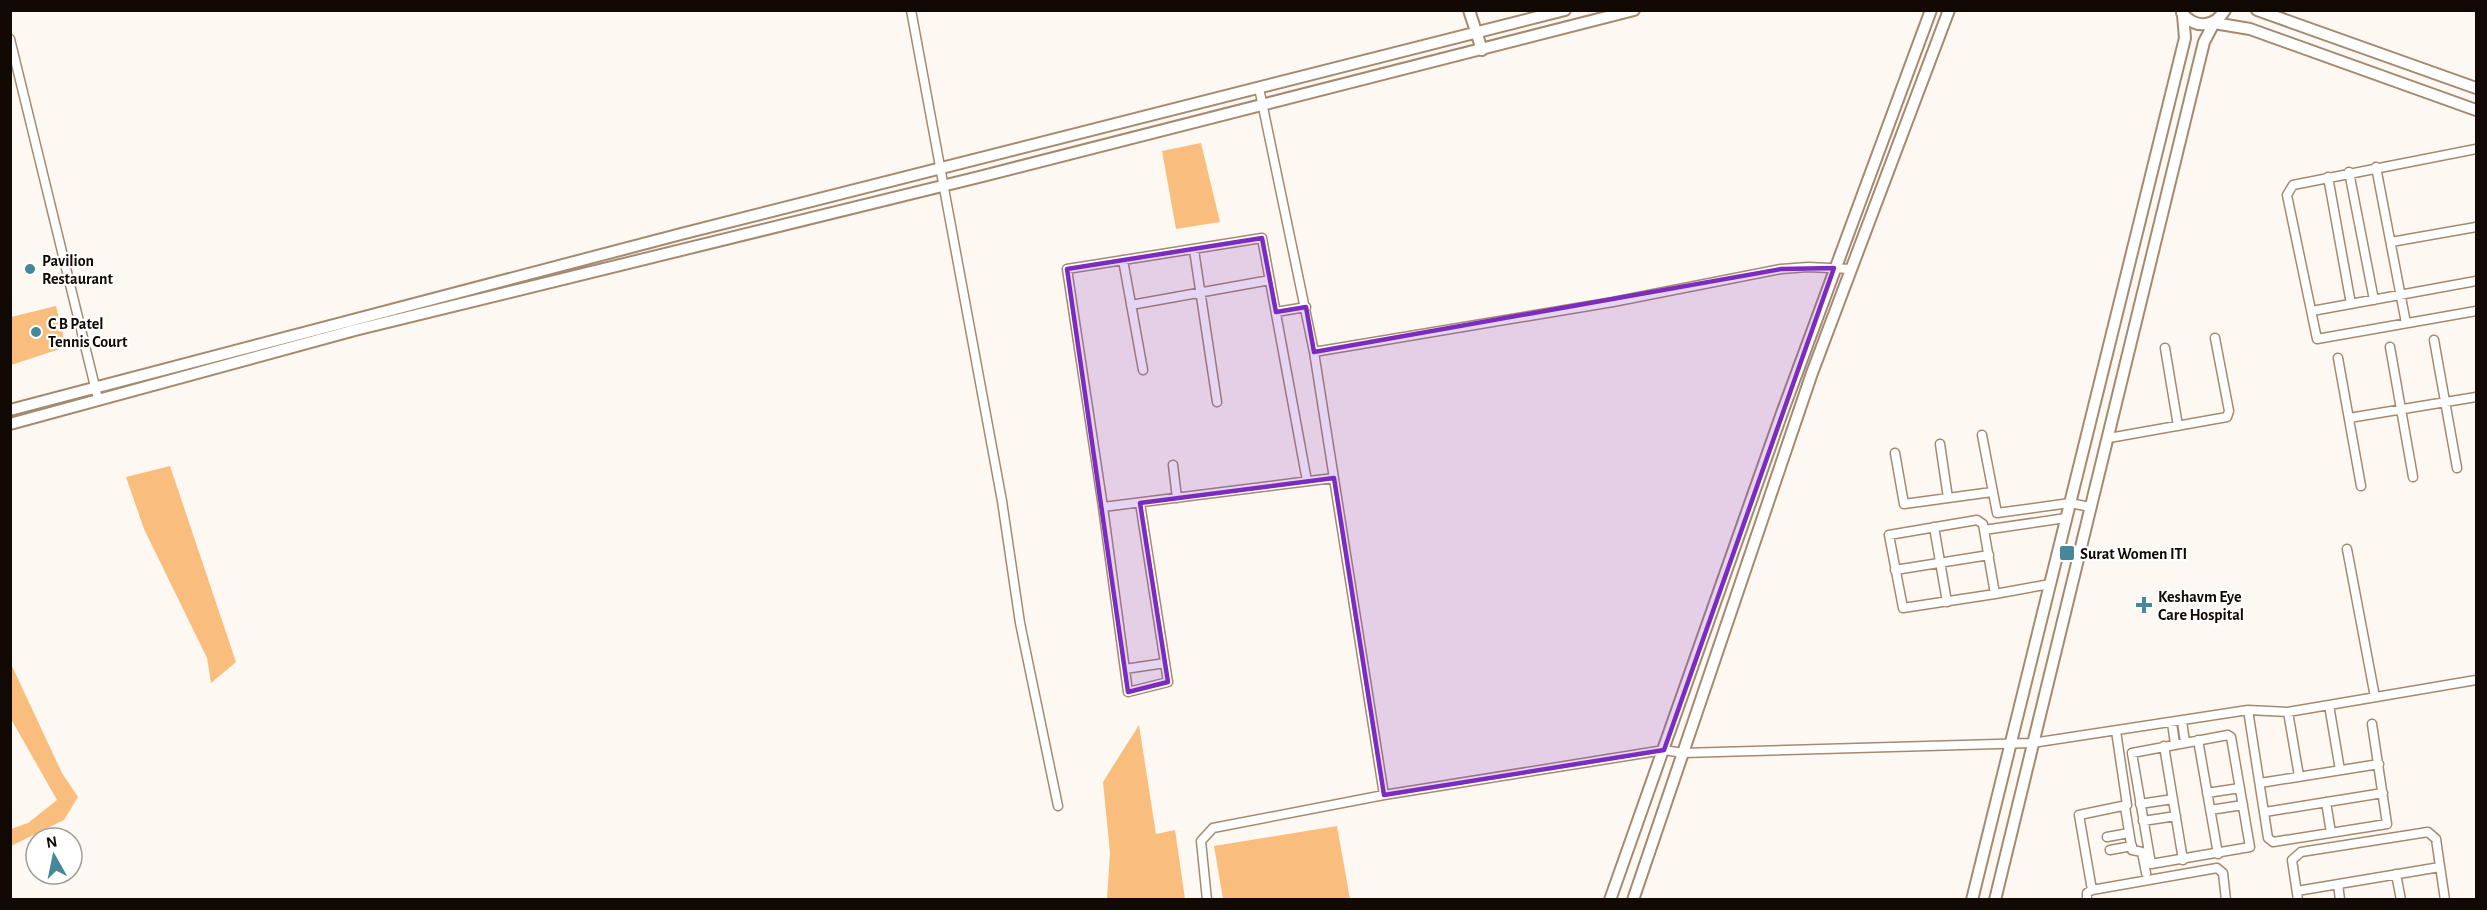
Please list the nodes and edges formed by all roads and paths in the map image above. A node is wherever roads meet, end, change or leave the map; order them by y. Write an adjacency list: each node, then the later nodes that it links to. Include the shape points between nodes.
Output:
1 (911, 10): 20 (street)
2 (1469, 10): 11 (street)
3 (1565, 10): 11 (street)
4 (1634, 10): 13 (street)
5 (1931, 10): 28 (street)
6 (1948, 10): 29 (street)
7 (2225, 10): 10 (street)
8 (2256, 10): 15 (street)
9 (2182, 13): 10 (street, via 2197,24); 73 (street, via 2185,38)
10 (2214, 23): 17 (street, via 2250,30); 60 (street, via 2204,42)
11 (1476, 33): 13 (street); 14 (street)
12 (10, 39): 49 (street)
13 (1482, 50): 16 (street)
14 (1259, 88): 16 (street); 20 (street)
15 (2476, 88)
16 (1263, 105): 23 (street); 37 (street)
17 (2476, 111)
18 (2476, 149): 19 (street)
19 (2376, 167): 21 (street); 25 (street)
20 (940, 168): 23 (street); 49 (street)
21 (2349, 172): 22 (street); 34 (street)
22 (2328, 177): 35 (street); 39 (street, via 2294,185 2287,195)
23 (944, 186): 51 (street, via 367,327); 118 (street, via 1002,501 1020,623)
24 (2476, 227): 25 (street)
25 (2391, 242): 33 (street)
26 (1194, 250): 27 (street); 30 (street, via 1262,238); 32 (street)
27 (1123, 260): 36 (street); 74 (street, via 1067,268)
28 (1834, 268): 29 (street); 46 (street, via 1781,269 1613,302); 104 (street)
29 (1851, 269): 105 (street)
30 (1270, 280): 32 (street); 40 (street)
31 (2476, 281): 33 (street)
32 (1200, 292): 36 (street); 52 (street)
33 (2401, 296): 34 (street); 41 (street)
34 (2374, 300): 35 (street)
35 (2351, 304): 39 (street)
36 (1131, 305): 48 (street)
37 (1306, 307): 40 (street); 46 (street)
38 (2476, 310): 41 (street)
39 (2312, 311): 41 (street, via 2317,339)
40 (1276, 312): 67 (street)
41 (2406, 323)
42 (2215, 338): 58 (street, via 2229,414)
43 (2434, 340): 53 (street)
44 (2390, 347): 55 (street)
45 (2165, 348): 58 (street)
46 (1314, 352): 66 (street)
47 (2338, 358): 56 (street)
48 (1143, 370)
49 (95, 387): 51 (street); 54 (street)
50 (2476, 397): 53 (street)
51 (98, 399): 57 (street)
52 (1217, 402)
53 (2445, 402): 55 (street); 64 (street)
54 (10, 410)
55 (2401, 410): 56 (street); 65 (street)
56 (2349, 418): 68 (street)
57 (10, 424)
58 (2178, 426): 60 (street)
59 (1982, 435): 69 (street)
60 (2109, 438): 75 (street)
61 (1940, 444): 71 (street)
62 (1895, 453): 71 (street, via 1904,504)
63 (1173, 465): 70 (street)
64 (2457, 468)
65 (2413, 477)
66 (1334, 478): 67 (street); 113 (street)
67 (1307, 481): 70 (street)
68 (2361, 486)
69 (1992, 492): 71 (street); 73 (street, via 1998,513)
70 (1177, 498): 72 (street)
71 (1948, 498)
72 (1140, 503): 74 (street); 88 (street)
73 (2070, 503): 75 (street); 76 (street)
74 (1103, 507): 89 (street)
75 (2090, 507): 87 (street)
76 (2066, 518): 78 (street); 83 (street)
77 (1934, 527): 78 (street, via 1977,520); 81 (street); 82 (street, via 1889,535)
78 (1984, 530): 80 (street)
79 (2347, 549): 91 (street)
80 (1989, 555): 81 (street); 84 (street)
81 (1941, 563): 82 (street); 85 (street)
82 (1895, 570): 85 (street, via 1903,608)
83 (2050, 584): 84 (street); 86 (street)
84 (1995, 594): 85 (street)
85 (1947, 602)
86 (2032, 657): 87 (street); 100 (street)
87 (2052, 662): 101 (street)
88 (1165, 663): 89 (street); 89 (street, via 1168,682 1128,692)
89 (1125, 669)
90 (2476, 680): 91 (street)
91 (2375, 697): 92 (street)
92 (2329, 705): 94 (street); 107 (street)
93 (2248, 710): 94 (street); 95 (street); 109 (street)
94 (2288, 712): 108 (street)
95 (2181, 721): 96 (street); 102 (street)
96 (2172, 723): 98 (street); 102 (street)
97 (2372, 724): 106 (street)
98 (2116, 731): 101 (street); 119 (street, via 2128,803)
99 (2198, 740): 102 (street); 110 (street, via 2230,735); 111 (street)
100 (2011, 743): 101 (street); 105 (street); 140 (street)
101 (2032, 743): 141 (street)
102 (2180, 743): 103 (street)
103 (2164, 746): 114 (street); 116 (street, via 2132,753)
104 (1664, 750): 105 (street); 113 (street); 138 (street)
105 (1683, 753): 139 (street)
106 (2379, 764): 107 (street); 112 (street)
107 (2340, 770): 108 (street)
108 (2299, 776): 109 (street)
109 (2260, 783): 121 (street)
110 (2240, 788): 111 (street); 117 (street)
111 (2207, 793): 120 (street)
112 (2383, 793): 115 (street); 125 (street, via 2386,825)
113 (1384, 795): 137 (street, via 1213,828 1201,841)
114 (2173, 799): 116 (street); 122 (street)
115 (2326, 802): 121 (street); 125 (street)
116 (2140, 804): 123 (street)
117 (2243, 805): 120 (street); 129 (street, via 2250,847)
118 (1058, 806)
119 (2125, 807): 124 (street); 135 (street, via 2079,815)
120 (2210, 810): 129 (street)
121 (2265, 812): 125 (street, via 2270,841)
122 (2176, 816): 123 (street); 130 (street)
123 (2143, 821): 130 (street, via 2151,864)
124 (2129, 833): 126 (street); 127 (street)
125 (2331, 834)
126 (2107, 837)
127 (2132, 846): 128 (street); 132 (street, via 2133,851 2143,854)
128 (2110, 850)
129 (2218, 854): 130 (street)
130 (2183, 860)
131 (2440, 867): 133 (street); 136 (street, via 2436,839 2428,832 2301,852 2292,861); 146 (street)
132 (2146, 873)
133 (2396, 874): 134 (street); 145 (street)
134 (2338, 884): 136 (street); 144 (street)
135 (2092, 890): 142 (street, via 2087,893); 143 (street, via 2217,868 2223,873)
136 (2297, 895)
137 (1207, 900)
138 (1610, 900)
139 (1634, 900)
140 (1972, 900)
141 (1995, 900)
142 (2087, 900)
143 (2226, 900)
144 (2340, 900)
145 (2400, 900)
146 (2445, 900)

